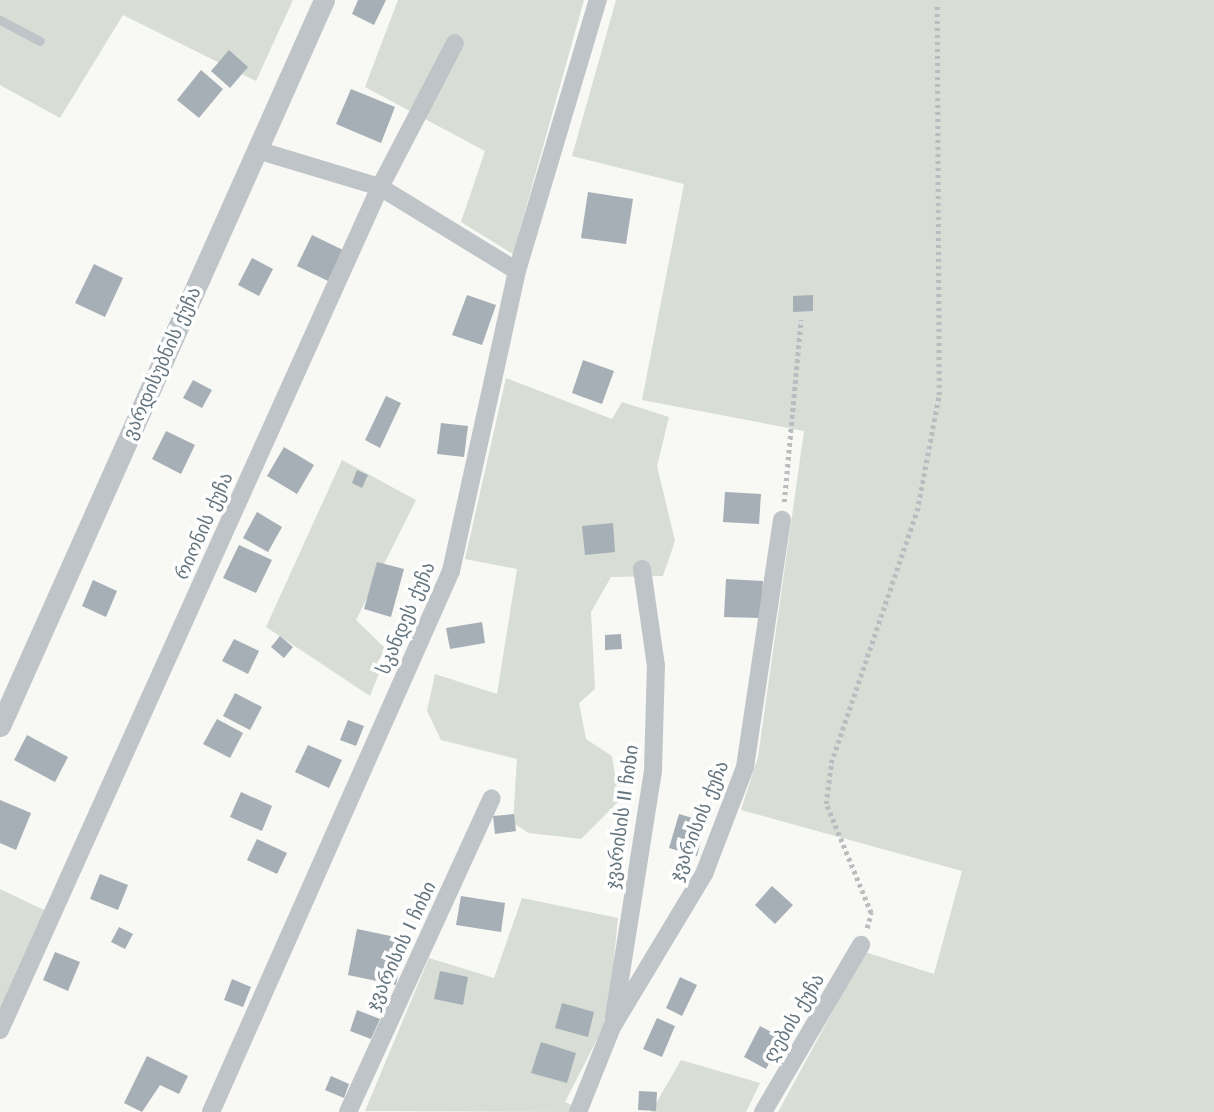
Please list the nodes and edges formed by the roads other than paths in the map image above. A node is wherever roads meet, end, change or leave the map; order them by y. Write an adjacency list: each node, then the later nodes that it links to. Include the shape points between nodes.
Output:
1 (324, 0): 6 (street, ვარდისუბნის ქუჩა)
2 (598, 0): 8 (street, სკანდეს ქუჩა)
3 (0, 20): 4 (lane)
4 (40, 41)
5 (455, 43): 7 (street, რიონის ქუჩა)
6 (257, 150): 7 (street); 11 (street, ვარდისუბნის ქუჩა)
7 (380, 187): 8 (street); 15 (street, რიონის ქუჩა)
8 (517, 271): 16 (street, სკანდეს ქუჩა, via 450,571)
9 (782, 520): 14 (street, ჯვარისის ქუჩა, via 745,767 704,874)
10 (642, 569): 14 (street, ჯვარისის II ჩიხი, via 656,666 653,771)
11 (0, 726)
12 (492, 798): 17 (street, ჯვარისის I ჩიხი)
13 (861, 945): 19 (street, ღების ქუჩა)
14 (612, 1027): 18 (street, ჯვარისის ქუჩა)
15 (0, 1030)
16 (211, 1112)
17 (348, 1112)
18 (578, 1112)
19 (763, 1112)

